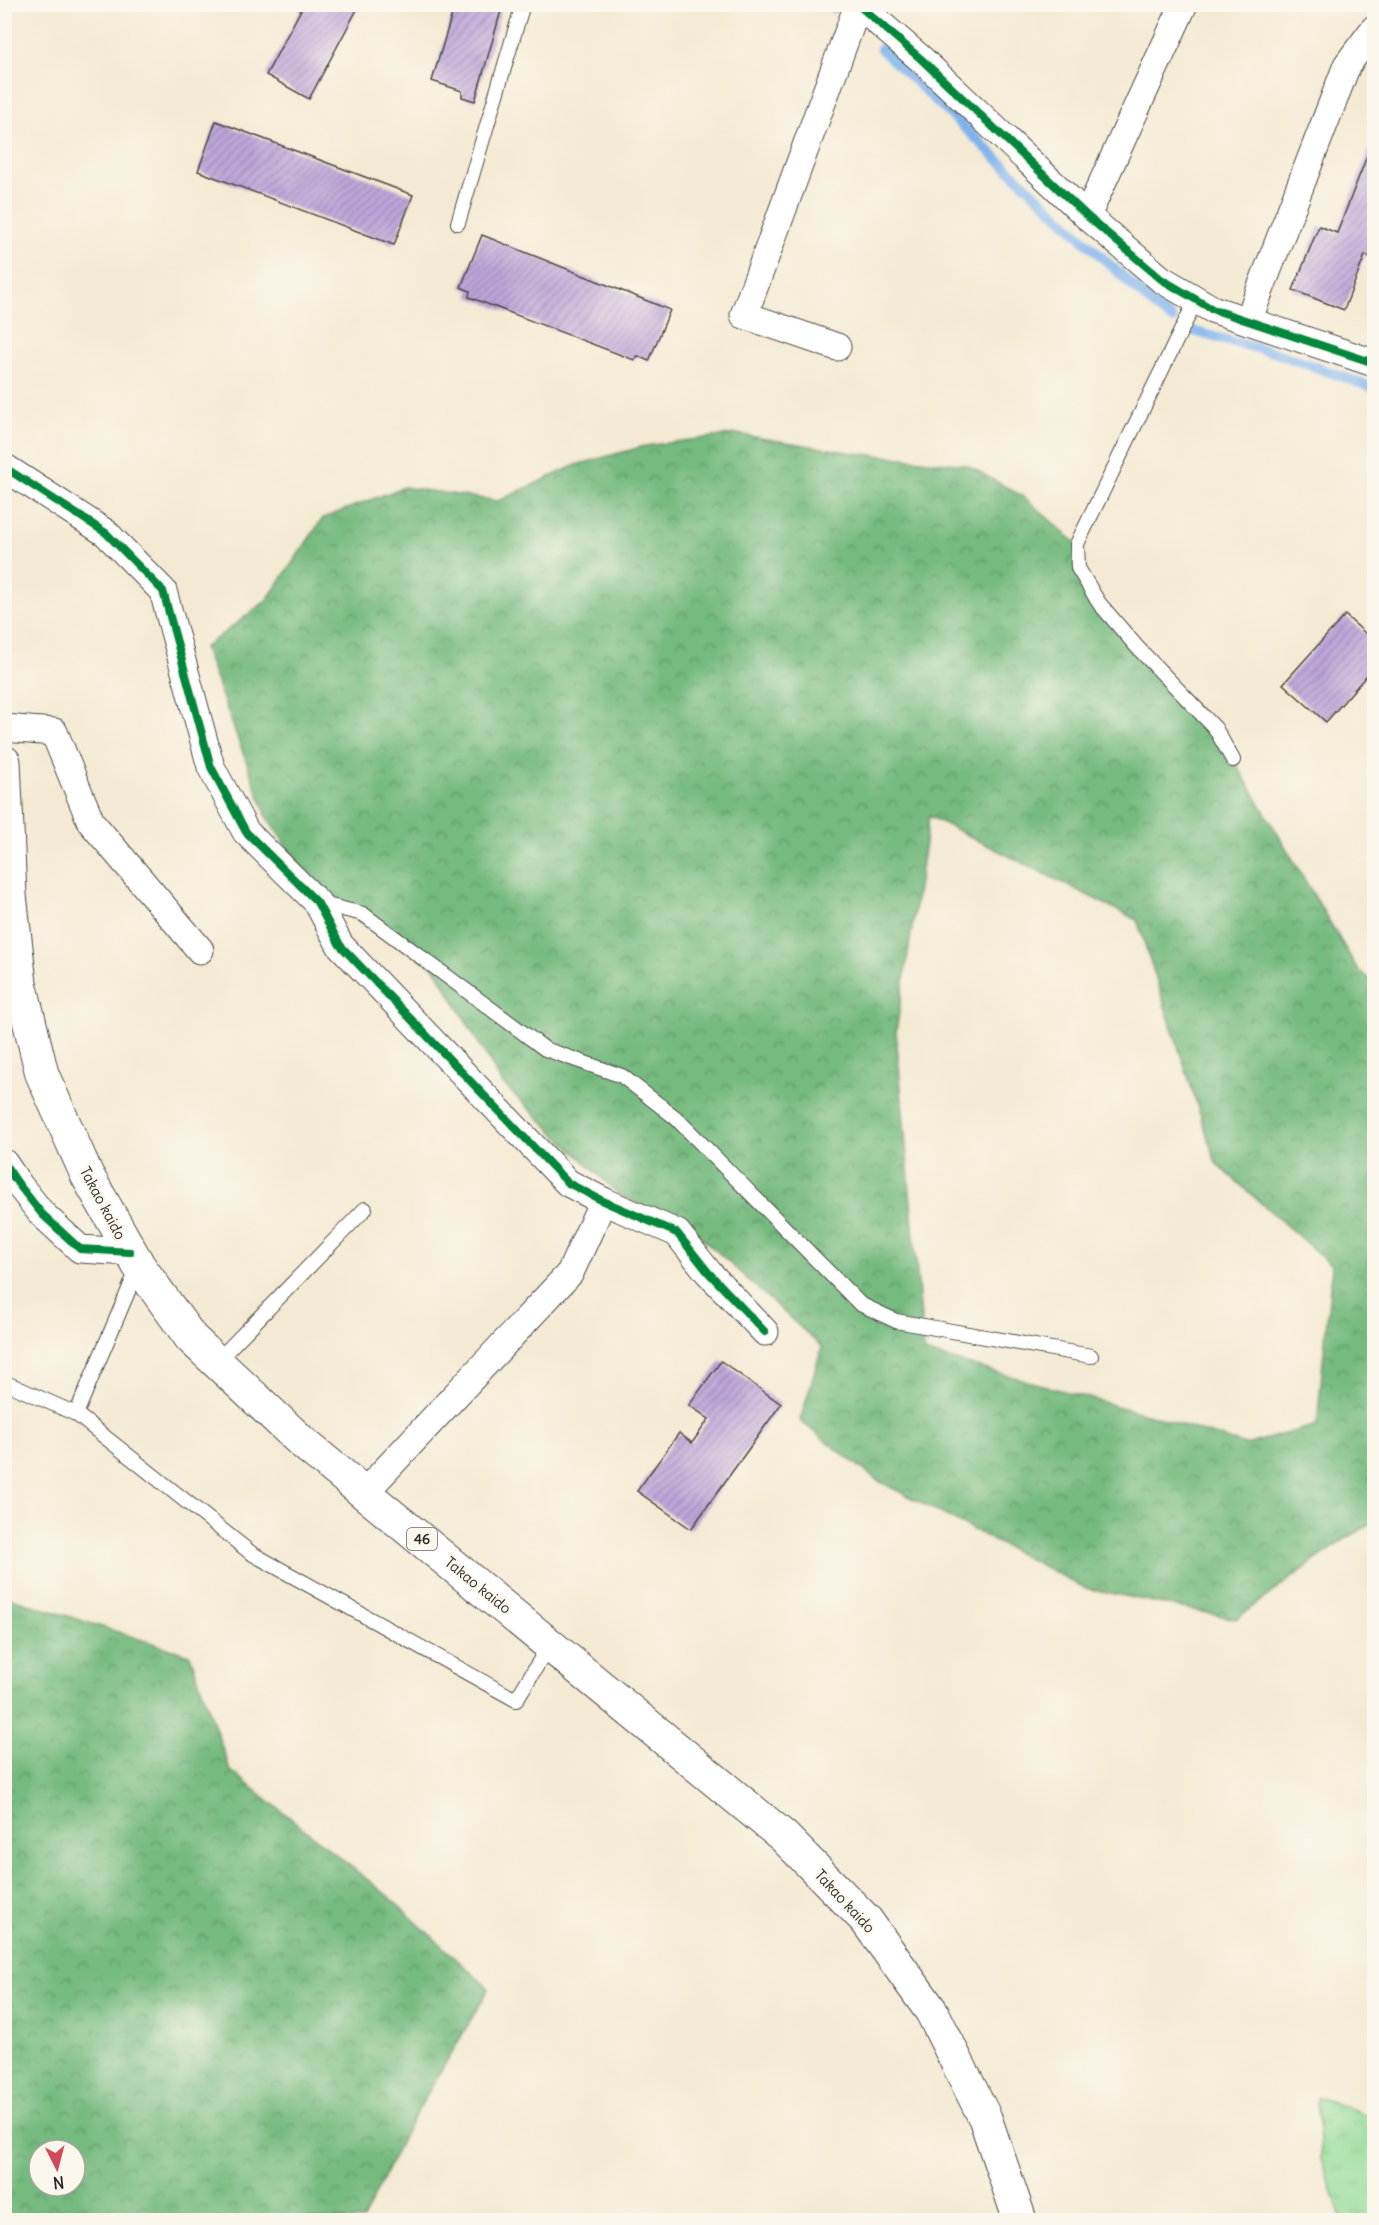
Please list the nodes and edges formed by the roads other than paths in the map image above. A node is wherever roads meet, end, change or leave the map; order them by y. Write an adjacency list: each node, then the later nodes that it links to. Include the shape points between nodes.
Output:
1 (523, 4): 6 (lane)
2 (1184, 4): 5 (street)
3 (858, 5): 5 (street); 9 (street, via 744,315)
4 (1374, 29): 8 (street, via 1347,65)
5 (1087, 216): 7 (street, via 1161,279)
6 (458, 223)
7 (1196, 300): 8 (street); 13 (lane, via 1077,544 1078,568 1099,603 1215,728)
8 (1248, 321): 10 (street)
9 (837, 347)
10 (1374, 363)
11 (4, 467): 15 (street, via 106,533 163,591 211,767 246,832)
12 (4, 728): 16 (street, via 54,732 91,822)
13 (1233, 760)
14 (4, 762): 17 (main road, Takao kaido / 46)
15 (317, 902): 19 (street, via 340,945 444,1054 568,1183); 23 (lane, via 363,914 544,1049 622,1076 676,1118 860,1304 896,1321)
16 (200, 950)
17 (12, 989): 21 (main road, Takao kaido / 46, via 42,1074 87,1175)
18 (4, 1163): 21 (street, via 42,1214 80,1249)
19 (603, 1201): 22 (street, via 677,1233); 27 (street, via 570,1273)
20 (365, 1209): 24 (lane)
21 (135, 1259): 24 (main road, Takao kaido / 46, via 191,1338); 26 (lane)
22 (765, 1332)
23 (1091, 1356)
24 (217, 1361): 27 (main road, Takao kaido / 46, via 302,1442)
25 (4, 1382): 26 (lane)
26 (76, 1414): 28 (lane, via 251,1553 516,1700)
27 (364, 1492): 28 (main road, Takao kaido / 46)
28 (550, 1644): 29 (main road, Takao kaido / 46, via 783,1836 866,1920 932,2012 985,2118)
29 (1020, 2220)

